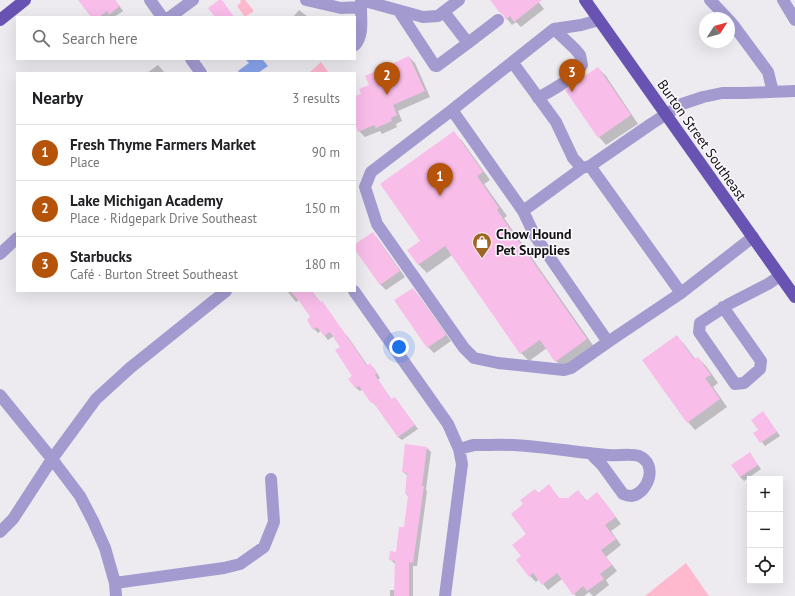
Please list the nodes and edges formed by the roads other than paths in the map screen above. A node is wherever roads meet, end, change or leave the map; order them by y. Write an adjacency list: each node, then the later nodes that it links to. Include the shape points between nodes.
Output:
1 (25, 0): 15 (main road)
2 (150, 0): 13 (street)
3 (194, 0): 14 (street)
4 (306, 0): 9 (street, via 342,8)
5 (459, 0): 11 (street)
6 (585, 0): 17 (main road, Burton Street Southeast)
7 (710, 0): 12 (street)
8 (783, 0): 18 (street)
9 (361, 3): 10 (street); 22 (street, via 361,32)
10 (399, 11): 11 (street, via 423,17 438,16); 21 (street, via 435,66)
11 (444, 12): 21 (street)
12 (721, 12)
13 (161, 16)
14 (171, 16)
15 (0, 20)
16 (498, 20): 21 (street)
17 (598, 20): 20 (street); 30 (main road, Burton Street Southeast)
18 (795, 20)
19 (735, 27): 27 (street, via 768,72)
20 (554, 29): 24 (street); 28 (street, via 580,55 582,65 574,75)
21 (468, 43)
22 (356, 44)
23 (192, 60): 25 (street)
24 (513, 63): 28 (street); 29 (street)
25 (200, 72)
26 (795, 91): 27 (street)
27 (773, 92): 30 (street, via 722,93 682,104)
28 (535, 94): 31 (street, via 556,122 573,158)
29 (452, 110): 32 (street); 42 (street, via 371,172 365,187 377,224 464,348 474,358 564,370 571,368)
30 (665, 114): 31 (street); 33 (main road, Burton Street Southeast)
31 (586, 167): 32 (street); 39 (street)
32 (523, 211): 42 (street, via 534,236)
33 (753, 238): 36 (main road, Burton Street Southeast); 39 (street)
34 (16, 239): 35 (street)
35 (0, 254)
36 (780, 276): 40 (main road, Burton Street Southeast); 41 (street)
37 (225, 292): 46 (street, via 130,368 96,399)
38 (355, 292): 44 (street, via 448,424)
39 (681, 293): 42 (street)
40 (795, 297)
41 (723, 307): 41 (street, via 700,323 699,332 735,384 744,383 760,369 761,361)
42 (608, 342)
43 (0, 395): 46 (street)
44 (459, 449): 45 (street, via 474,445 508,444); 51 (street, via 462,464)
45 (590, 453): 45 (street, via 639,456 649,468 646,485 640,492 631,496 623,494)
46 (52, 459): 48 (street, via 13,519); 49 (street, via 80,496 93,521 105,548)
47 (271, 479): 49 (street, via 274,522 264,547 240,564)
48 (0, 532)
49 (115, 583): 50 (street)
50 (116, 596)
51 (445, 596)

